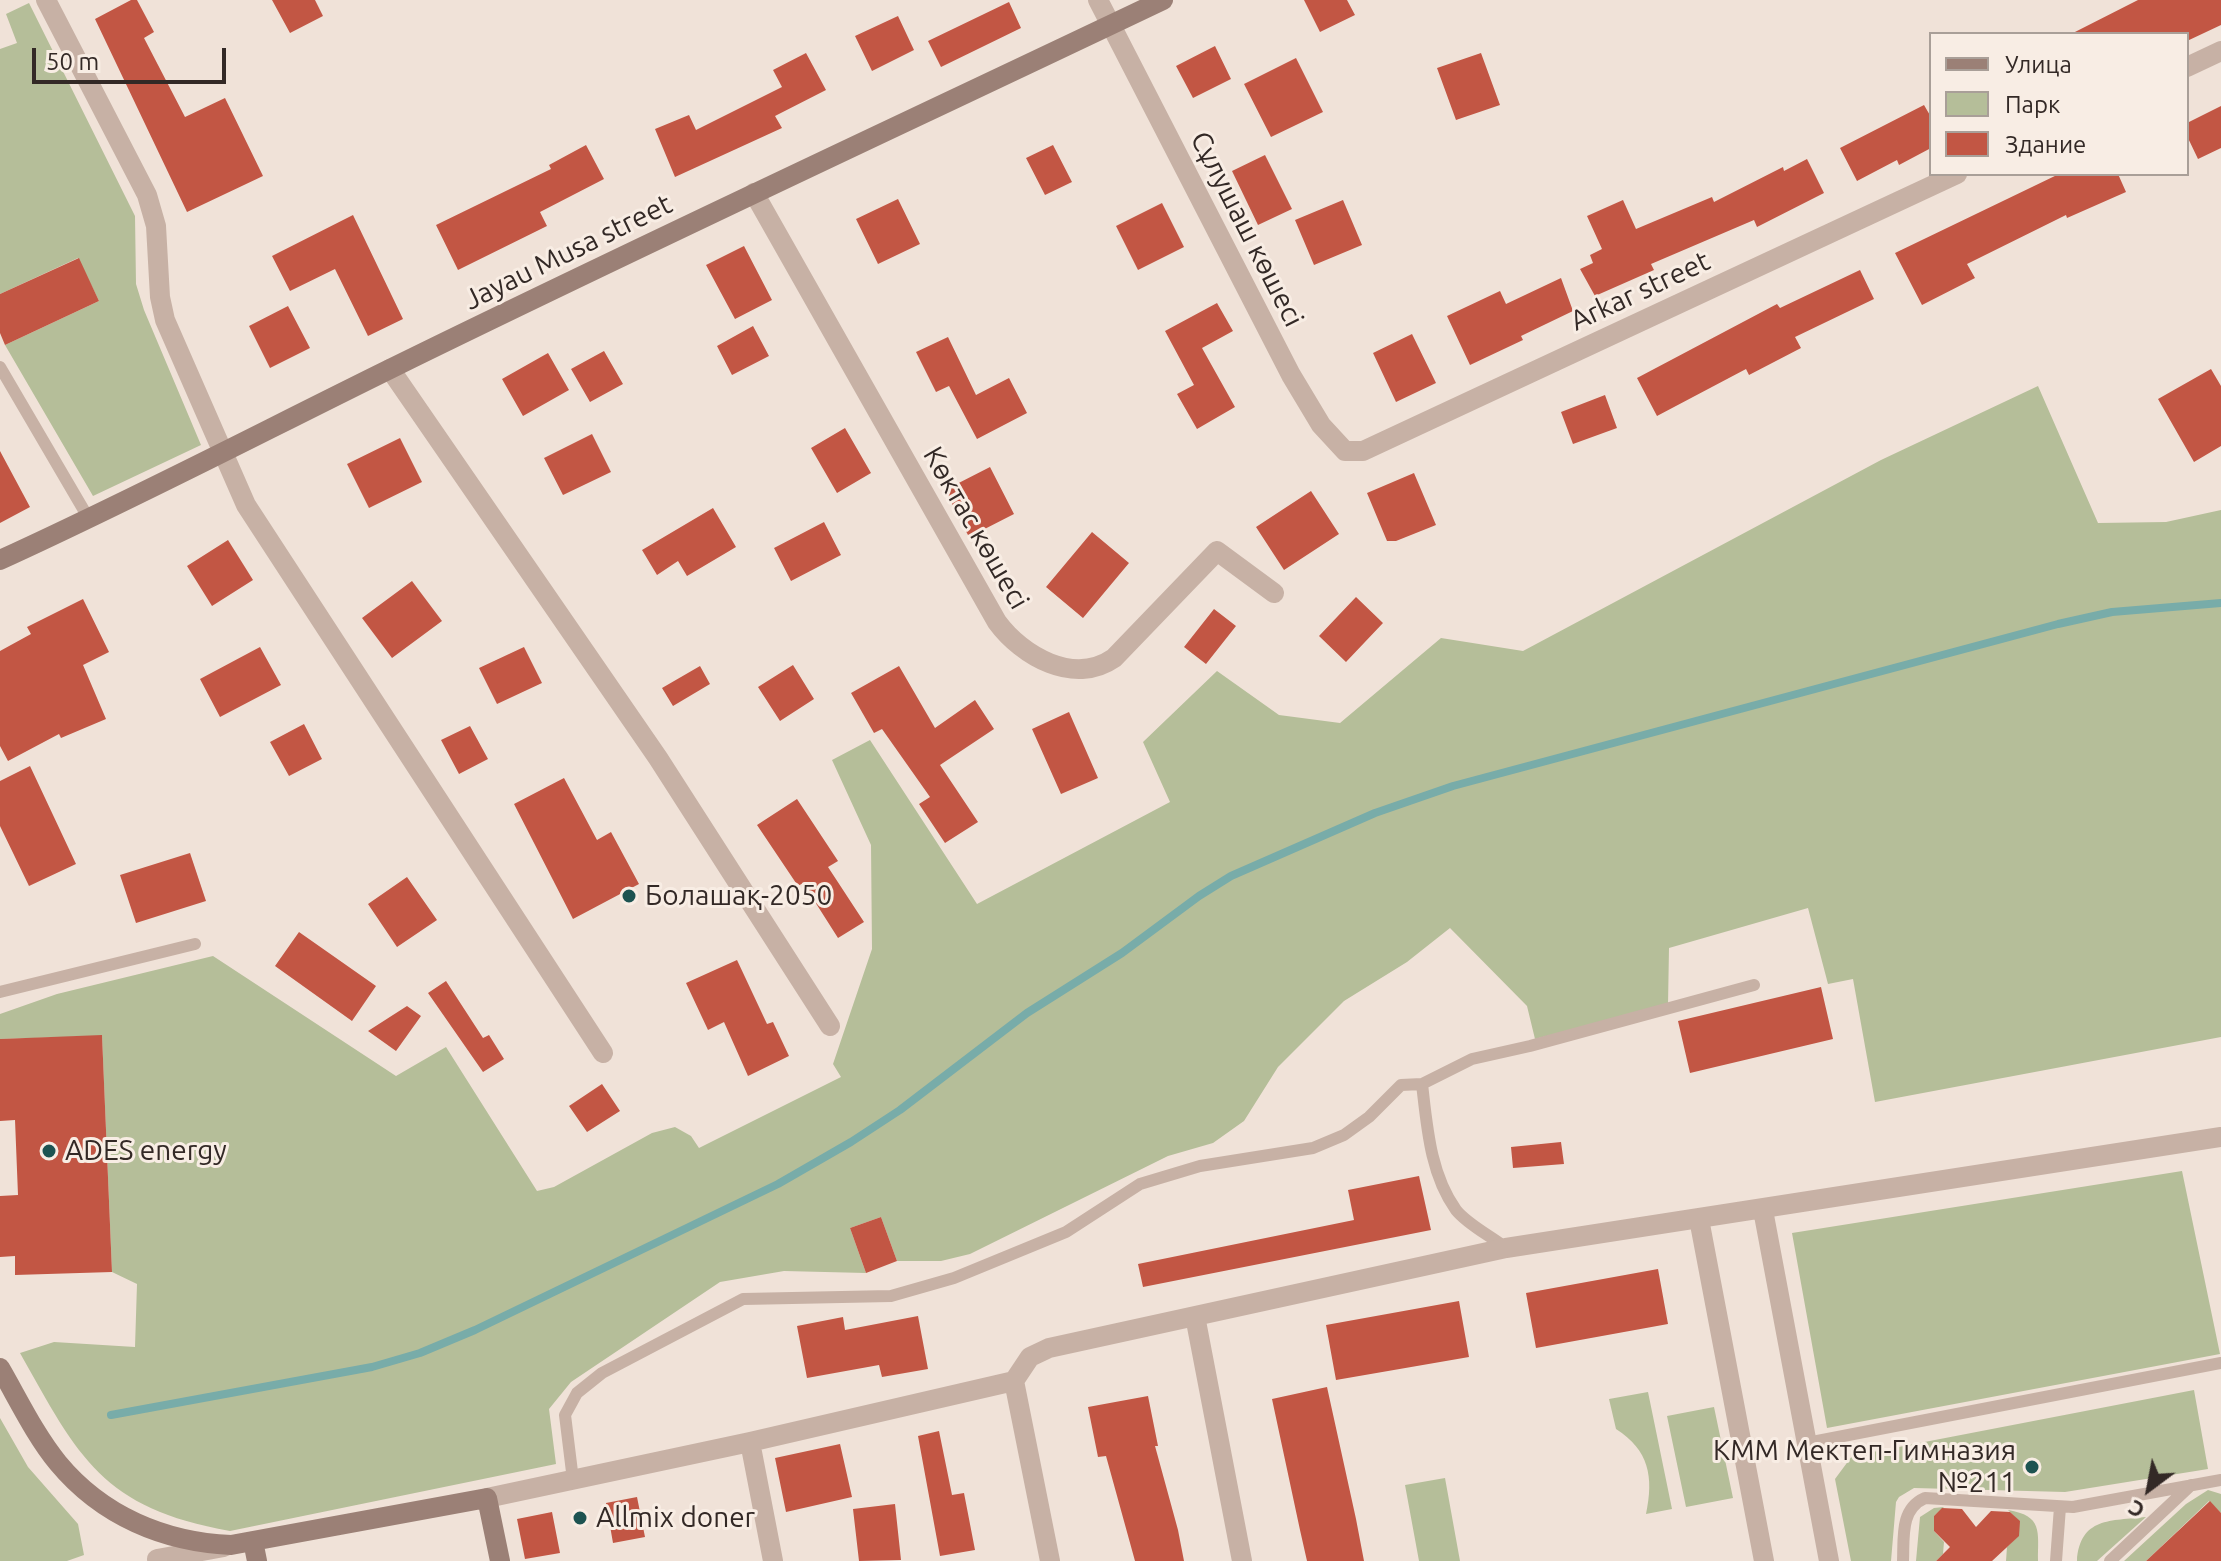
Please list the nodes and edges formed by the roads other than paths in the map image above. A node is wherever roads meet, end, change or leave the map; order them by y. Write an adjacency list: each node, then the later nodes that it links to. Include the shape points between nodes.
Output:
1 (46, 0): 12 (street, via 147,195 156,226 165,320)
2 (1098, 0): 4 (street, Сұлушаш көшесі)
3 (1163, 0): 4 (street, Jayau Musa street)
4 (1110, 25): 8 (street, Jayau Musa street); 11 (street, Сұлушаш көшесі, via 1291,375 1321,425)
5 (2221, 51): 6 (street)
6 (2189, 66)
7 (1953, 176): 11 (street, Arkar street, via 1363,451)
8 (754, 193): 10 (street, Jayau Musa street); 15 (street, Көктас көшесі, via 997,622 1026,654 1060,666 1100,668 1217,551)
9 (0, 367): 13 (lane)
10 (390, 369): 12 (street, Jayau Musa street); 19 (street, via 658,758)
11 (1345, 451)
12 (222, 454): 13 (street, Jayau Musa street); 20 (street, via 246,505)
13 (89, 519): 14 (street, Jayau Musa street)
14 (0, 560)
15 (1274, 593)
16 (195, 944): 18 (lane)
17 (1754, 985): 21 (lane, via 1472,1059)
18 (0, 992)
19 (830, 1026)
20 (603, 1053)
21 (1422, 1084): 25 (lane, via 1428,1138 1442,1186 1458,1212); 32 (lane, via 1401,1085 1344,1135 1313,1148 1200,1166 1140,1184 1066,1232 954,1278 891,1296 743,1299 602,1373 577,1393 565,1415)
22 (2221, 1137): 23 (street)
23 (1763, 1210): 24 (street); 31 (street)
24 (1699, 1219): 25 (street); 45 (street)
25 (1506, 1248): 26 (street)
26 (1195, 1316): 29 (street, via 1049,1348 1030,1357); 44 (street)
27 (2221, 1363): 31 (lane)
28 (0, 1368): 37 (street, via 58,1463 111,1510)
29 (1014, 1381): 30 (street); 43 (street)
30 (750, 1442): 32 (street); 42 (street)
31 (1807, 1443): 46 (street)
32 (573, 1480): 35 (street)
33 (2221, 1481): 34 (lane)
34 (2197, 1484): 36 (lane); 49 (lane)
35 (487, 1498): 39 (street); 41 (street)
36 (2060, 1507): 47 (lane, via 1925,1498 1909,1509); 48 (lane)
37 (139, 1525): 38 (street, via 198,1544); 40 (lane, via 156,1539 160,1550)
38 (231, 1545): 39 (street); 40 (street)
39 (255, 1551)
40 (152, 1560)
41 (500, 1561)
42 (773, 1561)
43 (1050, 1561)
44 (1242, 1561)
45 (1764, 1561)
46 (1829, 1561)
47 (1903, 1561)
48 (2056, 1561)
49 (2110, 1561)

